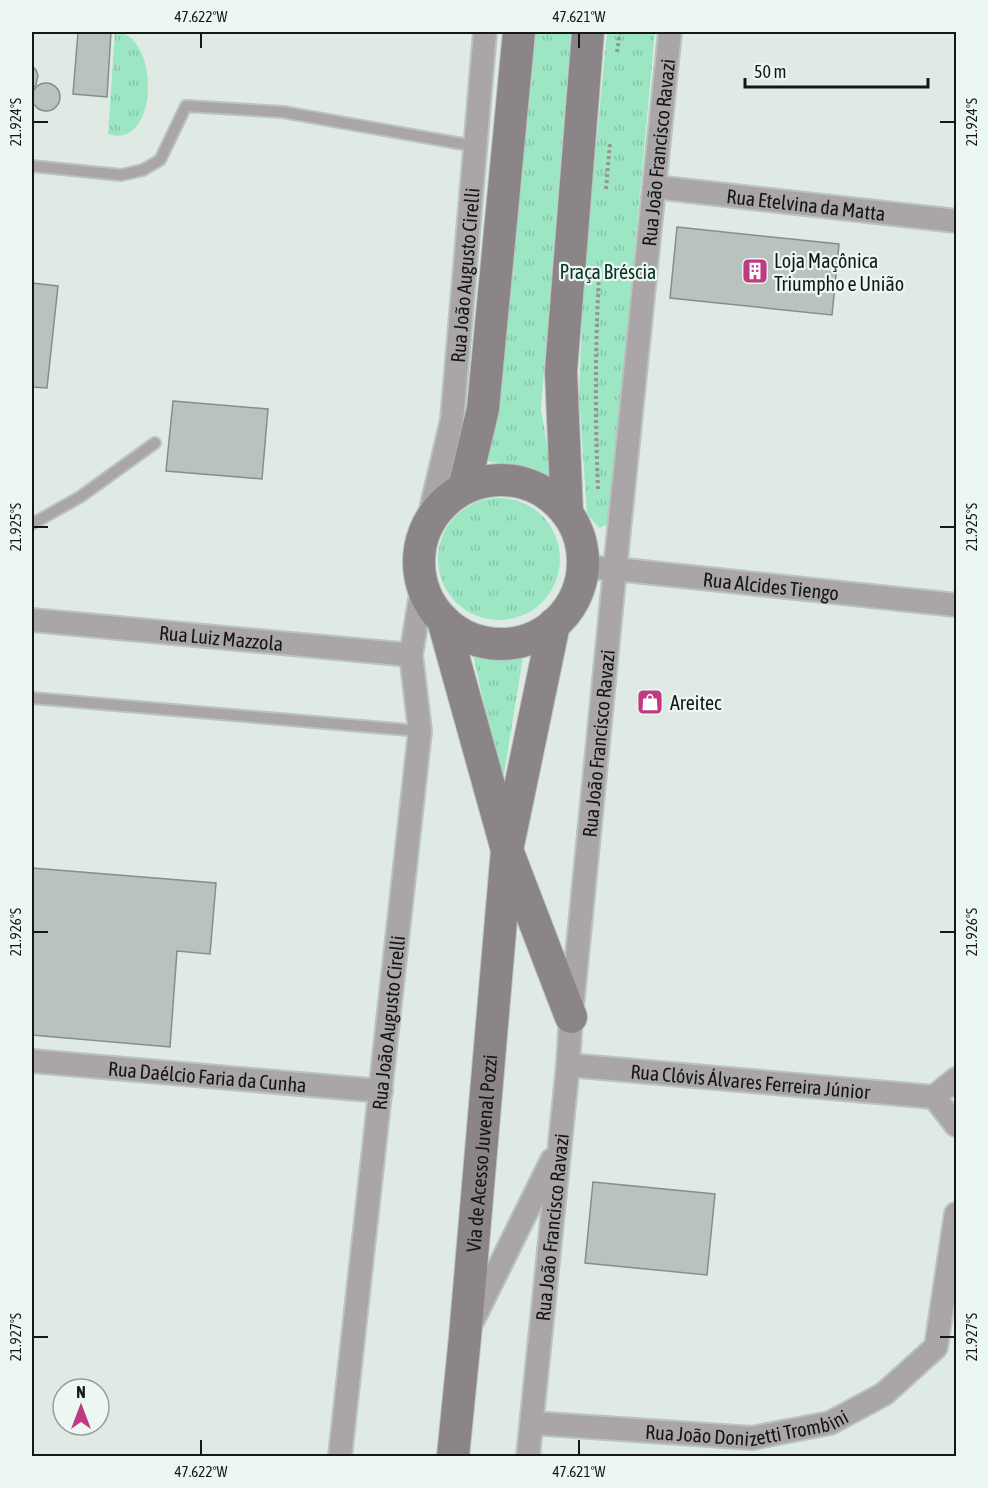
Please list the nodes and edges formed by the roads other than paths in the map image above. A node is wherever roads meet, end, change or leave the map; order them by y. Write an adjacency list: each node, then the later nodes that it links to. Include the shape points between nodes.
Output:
1 (485, 32): 5 (street, Rua João Augusto Cirelli)
2 (519, 32): 10 (main road, via 483,409)
3 (588, 32): 11 (main road, via 561,371)
4 (670, 32): 7 (street, Rua João Francisco Ravazi)
5 (474, 146): 6 (lane, via 283,112 186,106 160,160 143,170 121,175); 12 (street, Rua João Augusto Cirelli, via 452,420)
6 (32, 166)
7 (655, 187): 8 (street, Rua Etelvina da Matta); 15 (street, Rua João Francisco Ravazi)
8 (957, 221)
9 (155, 444): 13 (lane, via 80,497)
10 (464, 488): 11 (main road, via 492,480 520,482 547,493); 12 (main road)
11 (567, 513): 14 (main road, via 577,531)
12 (429, 518): 16 (main road, via 418,562)
13 (32, 524)
14 (584, 567): 15 (street, Rua Alcides Tiengo); 20 (main road, via 578,591)
15 (615, 569): 17 (street, Rua Alcides Tiengo); 25 (street, Rua João Francisco Ravazi)
16 (422, 588): 19 (main road); 21 (street, Rua João Augusto Cirelli)
17 (957, 605)
18 (32, 620): 21 (street, Rua Luiz Mazzola)
19 (443, 621): 20 (main road, via 463,635 486,642 510,643 534,637); 24 (main road, Via de Acesso Juvenal Pozzi)
20 (554, 624): 24 (main road, Via de Acesso Juvenal Pozzi)
21 (411, 655): 23 (street, Rua João Augusto Cirelli)
22 (32, 698): 23 (lane)
23 (420, 731): 29 (street, Rua João Augusto Cirelli)
24 (507, 850): 25 (main road); 34 (main road, Via de Acesso Juvenal Pozzi)
25 (571, 1017): 27 (street, Rua João Francisco Ravazi)
26 (32, 1061): 29 (street, Rua Daélcio Faria da Cunha)
27 (568, 1065): 30 (street, Rua Clóvis Álvares Ferreira Júnior); 32 (street, Rua João Francisco Ravazi)
28 (957, 1079): 30 (street)
29 (381, 1091): 36 (street, Rua João Augusto Cirelli)
30 (934, 1097): 31 (street)
31 (957, 1125)
32 (559, 1146): 34 (street); 35 (street, Rua João Francisco Ravazi)
33 (957, 1214): 35 (street, Rua João Donizetti Trombini, via 936,1347 884,1394 830,1423 753,1438)
34 (465, 1336): 37 (main road, Via de Acesso Juvenal Pozzi)
35 (532, 1423): 38 (street, Rua João Francisco Ravazi)
36 (340, 1456)
37 (453, 1456)
38 (528, 1456)

